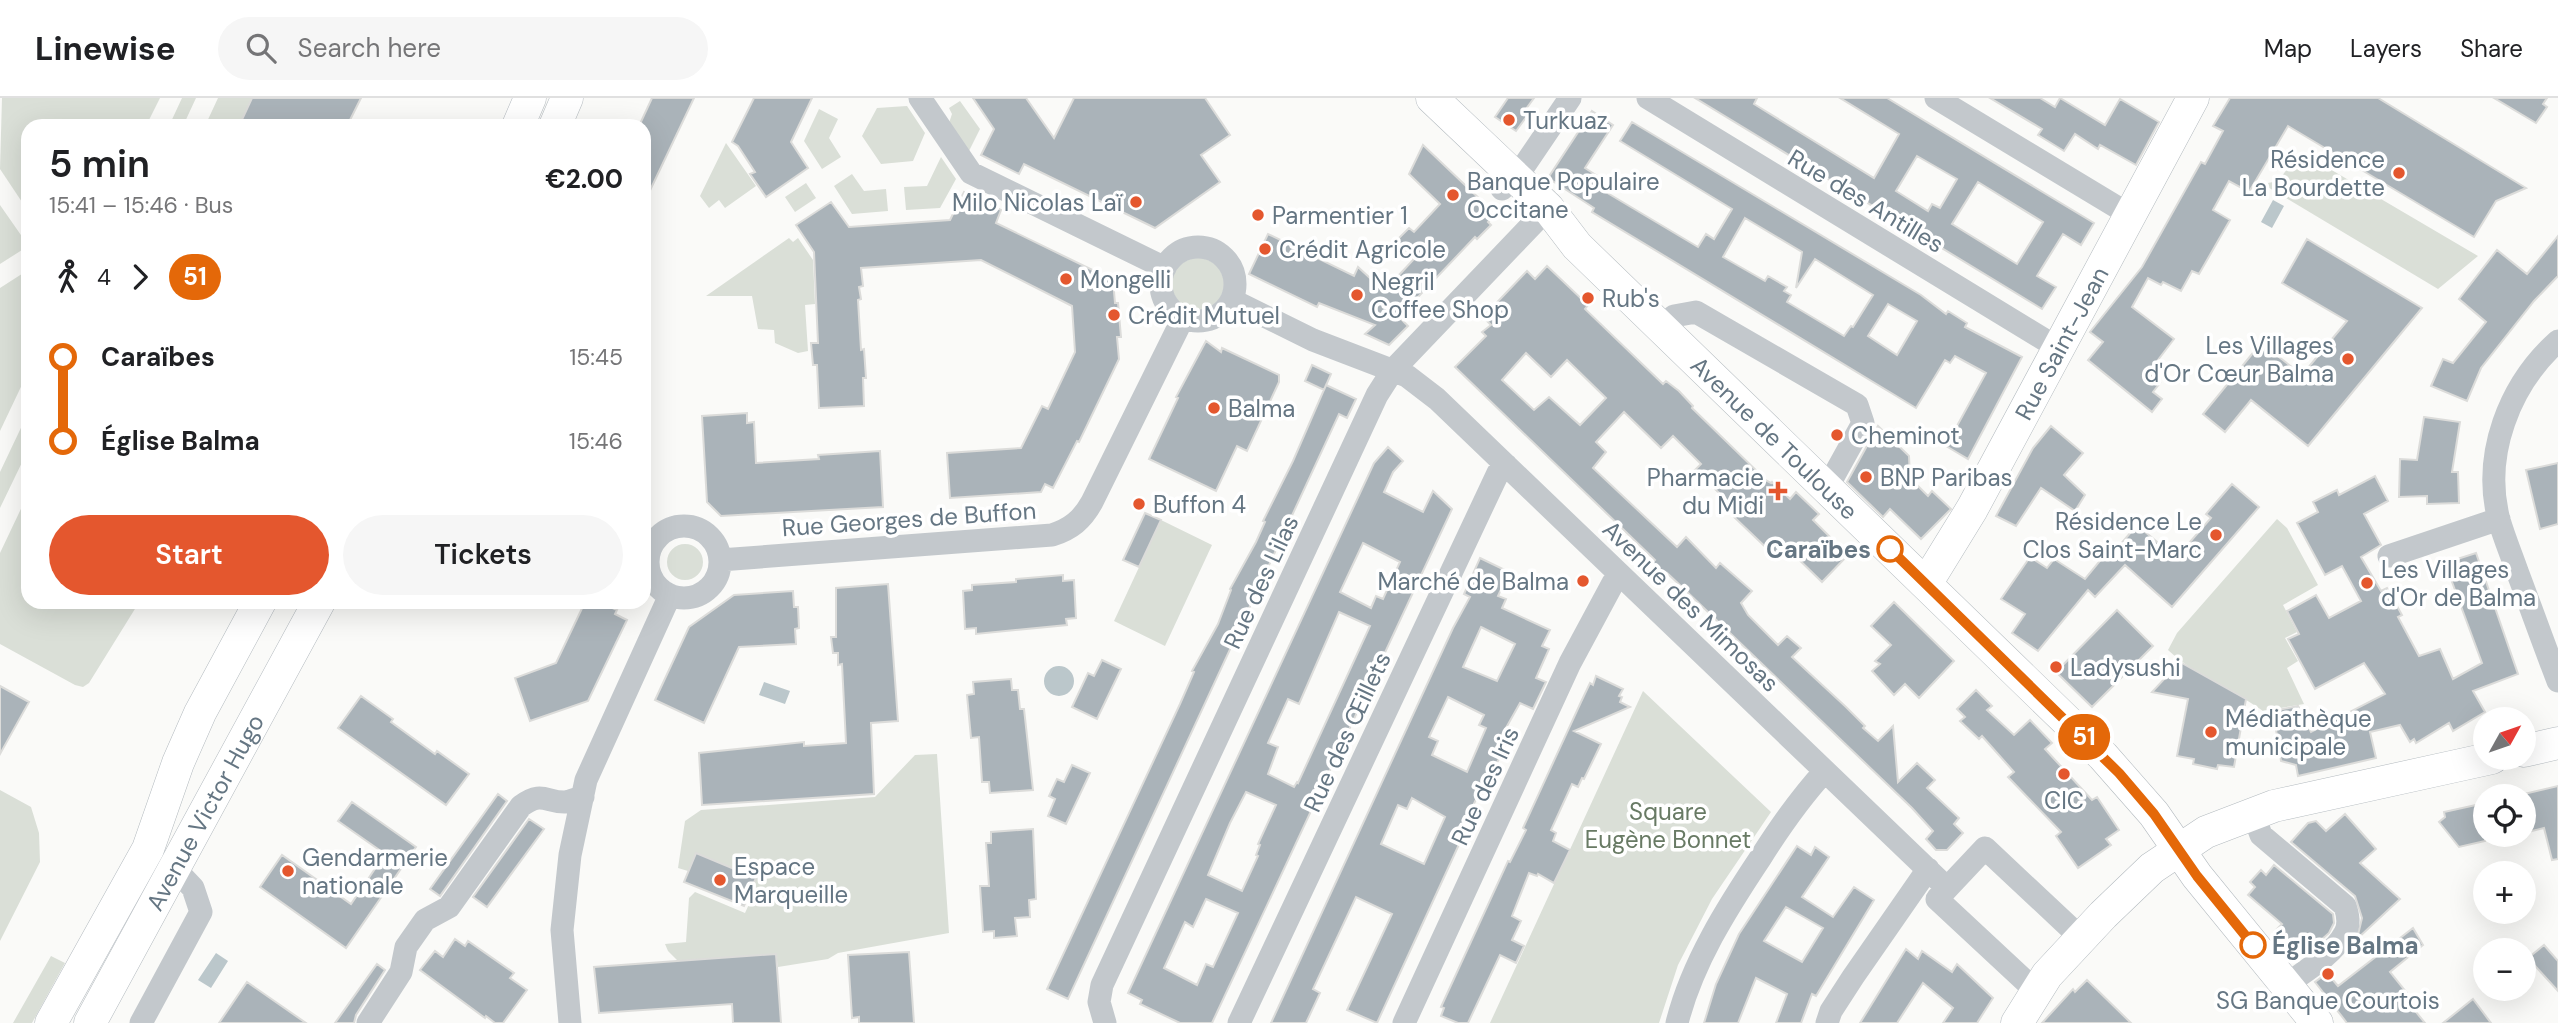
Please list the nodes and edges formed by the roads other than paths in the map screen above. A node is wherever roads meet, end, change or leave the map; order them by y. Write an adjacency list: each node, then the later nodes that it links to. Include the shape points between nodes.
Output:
1 (530, 98): 9 (street)
2 (567, 98): 10 (street)
3 (920, 98): 14 (street, via 971,173)
4 (1570, 98): 11 (street)
5 (1648, 98): 19 (street, Rue des Antilles)
6 (1936, 98): 13 (street)
7 (2193, 98): 13 (street, Rue Saint-Jean)
8 (1431, 103): 11 (street, Avenue de Toulouse)
9 (520, 119)
10 (558, 119)
11 (1509, 182): 12 (street, Avenue de Toulouse)
12 (1541, 215): 17 (street, Avenue de Toulouse); 20 (street, Rue des Lilas)
13 (2130, 215): 19 (street, Rue Saint-Jean)
14 (1165, 268): 15 (street, via 1186,249 1213,250 1224,257 1235,277); 16 (street, via 1162,291 1173,311)
15 (1231, 300): 16 (street, via 1211,319); 20 (street, Avenue des Mimosas, via 1313,340)
16 (1183, 318): 26 (street, Rue Georges de Buffon, via 1092,502 1066,531 1052,536)
17 (1661, 328): 22 (street, Avenue de Toulouse); 22 (street, via 1674,316 1696,312 1857,405 1863,423)
18 (2558, 341): 23 (street, via 2529,371 2506,415 2494,465)
19 (2058, 348): 29 (street, Rue Saint-Jean, via 1972,509)
20 (1393, 370): 21 (street, Avenue des Mimosas, via 1437,399); 52 (street, Rue des Lilas, via 1377,395 1102,985 1099,1002)
21 (1506, 465): 27 (street, Avenue des Mimosas); 53 (street, Rue des Œillets, via 1449,575)
22 (1827, 488): 29 (street, Avenue de Toulouse)
23 (2499, 519): 25 (street); 33 (street)
24 (651, 542): 26 (street, via 672,528 693,527 712,539)
25 (2389, 556)
26 (720, 560): 30 (street, via 715,580 700,594)
27 (1621, 576): 37 (street, Avenue des Mimosas); 54 (street, Rue des Iris, via 1570,663)
28 (651, 577): 30 (street)
29 (1924, 582): 40 (street, Avenue de Toulouse, via 2103,756)
30 (670, 595): 38 (street, via 594,762)
31 (256, 609): 47 (street, Avenue Victor Hugo, via 200,713 148,849)
32 (315, 609): 41 (street, Avenue Victor Hugo)
33 (2557, 675)
34 (2558, 743): 35 (street)
35 (2536, 748)
36 (2473, 762): 39 (street)
37 (1825, 771): 42 (street, Avenue des Mimosas); 55 (street, via 1776,834 1715,931)
38 (583, 797): 50 (street, via 564,802 534,798 521,806 449,907 425,920 406,947 401,972); 51 (street, via 570,855 562,930)
39 (2253, 813): 40 (street); 45 (street, via 2261,835 2345,906 2349,919 2346,932 2333,948)
40 (2179, 849): 44 (street, via 2152,868); 45 (street, Avenue de Toulouse)
41 (175, 869): 48 (street, Avenue Victor Hugo); 49 (street, via 193,888 201,912)
42 (1928, 869): 43 (street, Avenue des Mimosas); 56 (street)
43 (1947, 888): 44 (street, via 1985,848); 46 (street, via 1937,899)
44 (2081, 938): 46 (street)
45 (2286, 985): 58 (street, Avenue de Toulouse)
46 (2037, 992): 57 (street)
47 (51, 1023)
48 (90, 1023)
49 (141, 1023)
50 (368, 1023)
51 (570, 1023)
52 (1105, 1023)
53 (1239, 1023)
54 (1404, 1023)
55 (1677, 1023)
56 (1827, 1023)
57 (2017, 1023)
58 (2317, 1023)

